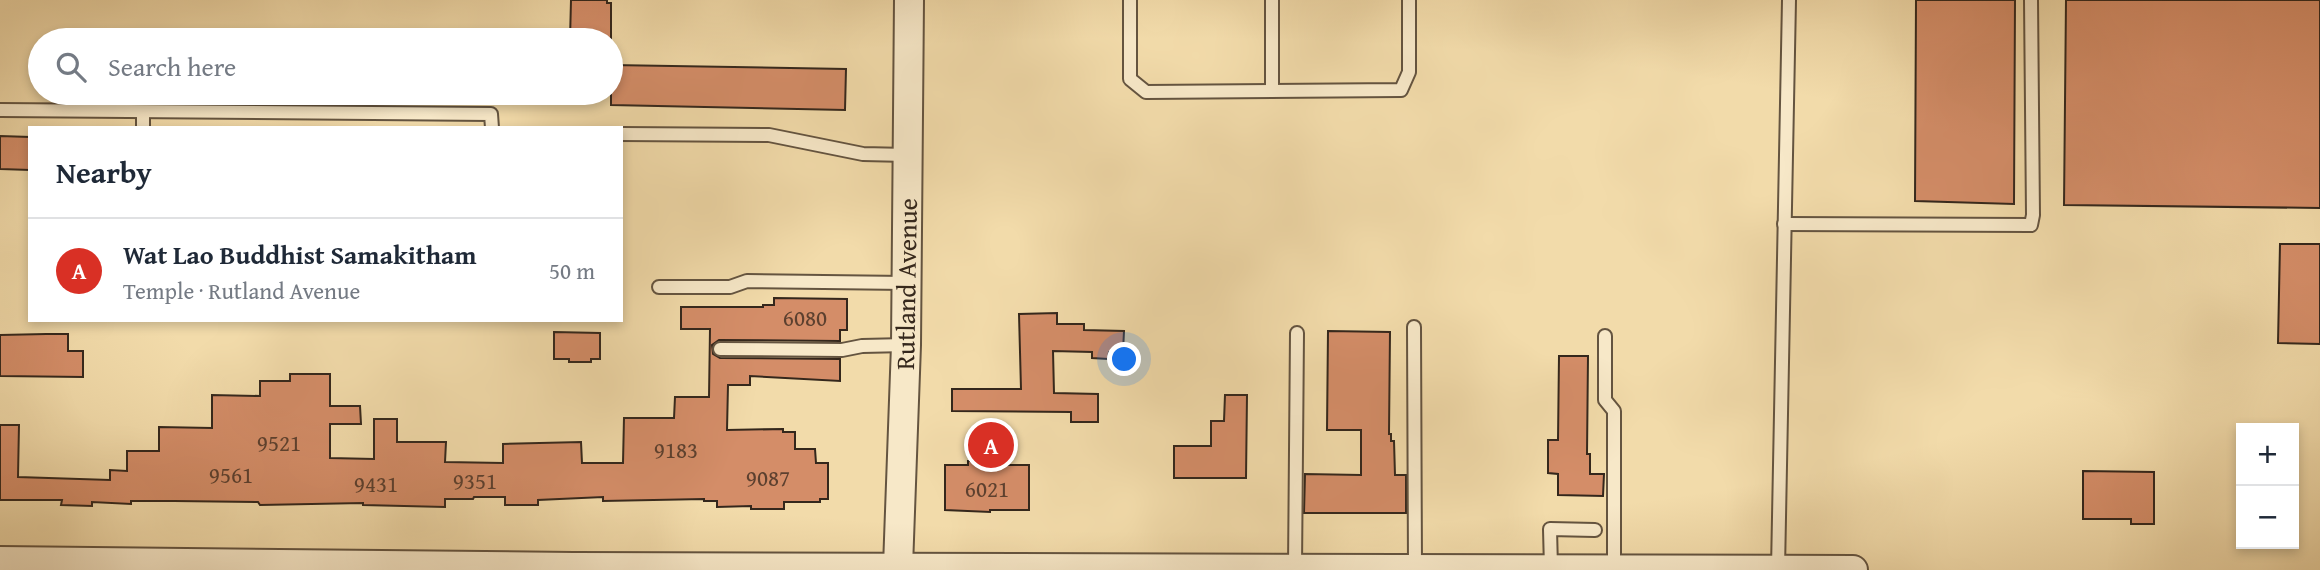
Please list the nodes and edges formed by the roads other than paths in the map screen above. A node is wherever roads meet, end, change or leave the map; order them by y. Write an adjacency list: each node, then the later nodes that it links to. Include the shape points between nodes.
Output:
1 (909, 0): 13 (street, Rutland Avenue)
2 (1130, 0): 7 (lane, via 1130,79 1146,92)
3 (1272, 0): 7 (lane)
4 (1409, 0): 7 (lane, via 1409,72 1401,90)
5 (1789, 0): 14 (lane)
6 (2031, 0): 14 (lane, via 2031,225)
7 (1272, 91)
8 (0, 110): 9 (lane)
9 (143, 113): 10 (lane); 11 (lane, via 491,114)
10 (143, 126)
11 (492, 126)
12 (623, 134): 13 (lane, via 769,135 863,154)
13 (908, 155): 15 (street, Rutland Avenue)
14 (1784, 224): 29 (lane)
15 (907, 283): 16 (lane, via 747,281 730,287); 20 (street, Rutland Avenue)
16 (659, 287)
17 (1414, 327): 26 (lane)
18 (1297, 332): 25 (lane)
19 (1605, 336): 28 (lane, via 1605,400 1614,411)
20 (906, 345): 21 (lane, via 842,350); 24 (street, Rutland Avenue)
21 (720, 349)
22 (1595, 530): 27 (lane, via 1550,529)
23 (0, 561): 24 (street)
24 (898, 567): 25 (street)
25 (1296, 568): 26 (street)
26 (1415, 568): 27 (street)
27 (1551, 568): 28 (street)
28 (1614, 569): 29 (street)
29 (1778, 570): 30 (street)
30 (1853, 570)

